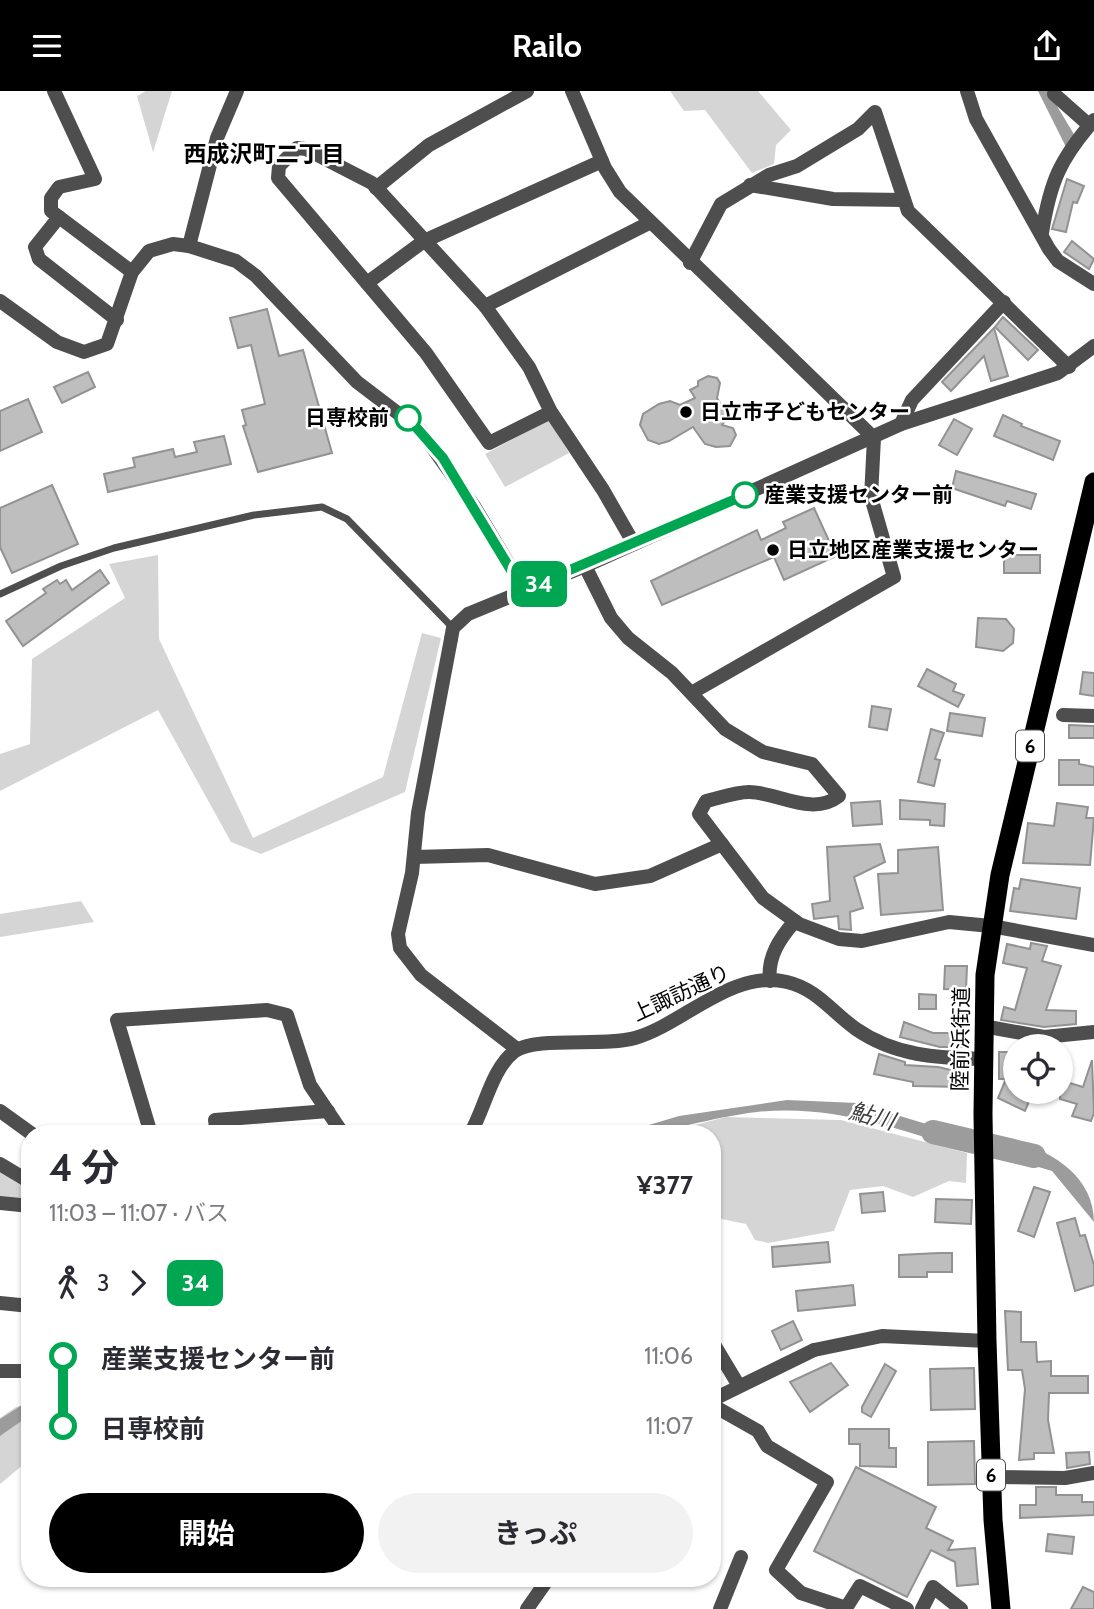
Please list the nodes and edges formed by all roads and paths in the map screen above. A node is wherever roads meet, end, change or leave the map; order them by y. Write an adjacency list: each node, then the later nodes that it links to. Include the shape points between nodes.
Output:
1 (54, 91): 12 (street, via 95,180 59,187 51,198 51,211)
2 (237, 91): 16 (street, via 217,138)
3 (527, 91): 10 (street, via 429,145)
4 (572, 91): 8 (street)
5 (967, 91): 14 (street, via 976,119)
6 (1054, 94): 7 (street)
7 (1092, 122): 14 (street, via 1074,142 1049,190)
8 (602, 161): 13 (street, via 620,192); 15 (street)
9 (750, 185): 11 (street, via 833,199); 11 (street, via 797,166 858,129 875,111); 17 (street, via 721,204)
10 (376, 188): 15 (street); 19 (street, via 306,149 297,148 279,166 278,178)
11 (904, 200): 22 (street, via 908,211)
12 (59, 217): 18 (street); 24 (street, via 36,247 39,259)
13 (649, 223): 17 (street); 23 (street)
14 (1042, 233): 20 (street, via 1058,261)
15 (424, 241): 19 (street); 23 (street)
16 (189, 246): 18 (street, via 173,244 149,251); 33 (street, via 236,261 256,276 357,382 420,430 474,506)
17 (690, 263): 29 (street)
18 (132, 272): 24 (street)
19 (367, 283): 27 (street, via 426,353 489,443)
20 (1094, 284)
21 (0, 301): 24 (street, via 57,342 85,352 107,344)
22 (1004, 302): 26 (street); 28 (street, via 912,400)
23 (485, 306): 27 (street, via 529,367)
24 (117, 320)
25 (1094, 346): 26 (street)
26 (1069, 367): 28 (street)
27 (551, 412): 31 (street)
28 (901, 424): 29 (street)
29 (874, 438): 31 (street); 36 (street, via 871,497 894,577)
30 (1094, 482): 42 (highway, 陸前浜街道 / 6)
31 (634, 544): 32 (street)
32 (584, 566): 33 (street); 36 (street, via 611,618 628,638)
33 (523, 590): 35 (street, via 468,614)
34 (0, 594): 35 (lane, via 114,548 254,515 322,507 347,519)
35 (452, 634): 40 (street)
36 (693, 692): 39 (street, via 737,738 763,752 812,764 839,796 832,802 794,803 749,792 706,801 699,814)
37 (1063, 715): 38 (street)
38 (1094, 716)
39 (722, 844): 40 (street, via 650,876 595,884 488,856); 41 (street, via 763,898)
40 (414, 857): 47 (street, via 400,914 400,948 421,975)
41 (794, 921): 42 (street, via 839,939 862,941 948,922); 44 (street, via 773,955)
42 (991, 926): 43 (street); 45 (highway, 陸前浜街道 / 6)
43 (1094, 945)
44 (770, 981): 47 (street, 上諏訪通り, via 739,987 622,1042); 48 (street, 上諏訪通り, via 810,991 854,1028 906,1052)
45 (983, 1026): 46 (street, via 1044,1037); 48 (highway, 陸前浜街道 / 6)
46 (1094, 1032)
47 (517, 1049): 54 (street, via 502,1067)
48 (982, 1059): 62 (highway, 陸前浜街道 / 6)
49 (0, 1111): 55 (street)
50 (328, 1111): 51 (street, via 310,1085 287,1015 267,1010 117,1020); 52 (street, via 215,1120); 53 (street)
51 (148, 1125)
52 (216, 1125)
53 (337, 1125)
54 (474, 1125)
55 (21, 1126)
56 (0, 1164): 57 (street)
57 (21, 1176)
58 (0, 1203): 59 (street)
59 (21, 1205)
60 (0, 1303): 61 (street)
61 (21, 1305)
62 (987, 1341): 66 (street, via 882,1336 847,1341 814,1350); 70 (highway, 陸前浜街道 / 6)
63 (721, 1356): 66 (street)
64 (0, 1371): 65 (street)
65 (21, 1371)
66 (739, 1386): 67 (street)
67 (721, 1397)
68 (721, 1408): 76 (street, via 758,1431 767,1446 827,1482 776,1570 801,1593 846,1608 860,1586)
69 (1094, 1473): 70 (street, via 1065,1478)
70 (991, 1477): 78 (highway, 陸前浜街道 / 6)
71 (741, 1557): 73 (street)
72 (542, 1587): 75 (street)
73 (725, 1608)
74 (956, 1608): 77 (street, via 933,1587)
75 (527, 1609)
76 (907, 1609)
77 (922, 1609)
78 (1001, 1609)

